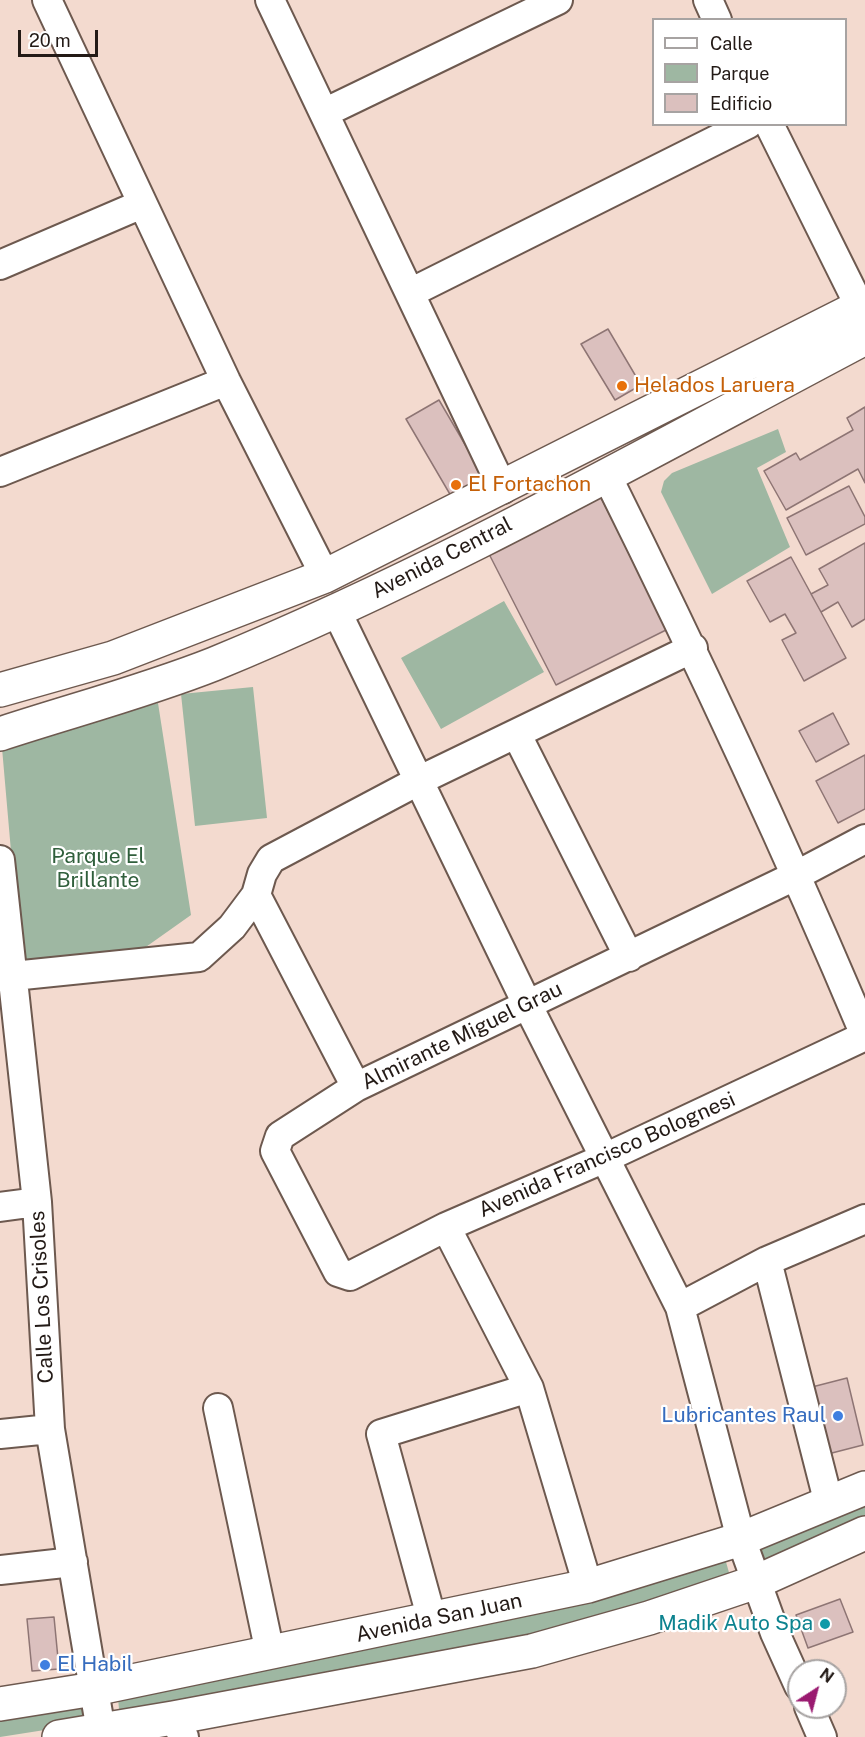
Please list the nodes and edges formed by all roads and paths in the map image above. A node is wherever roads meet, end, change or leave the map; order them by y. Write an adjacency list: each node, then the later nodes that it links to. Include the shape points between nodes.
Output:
1 (47, 0): 9 (street)
2 (270, 0): 6 (street)
3 (558, 0): 6 (street)
4 (708, 0): 5 (street)
5 (716, 18)
6 (324, 113): 11 (street)
7 (744, 126): 11 (street)
8 (770, 126): 12 (street)
9 (142, 204): 10 (street); 13 (street)
10 (0, 265)
11 (410, 293): 16 (street)
12 (863, 316): 15 (main road, Avenida Central); 16 (main road, Avenida Central)
13 (226, 381): 14 (street); 17 (street)
14 (0, 472)
15 (606, 474): 18 (main road, Avenida Central); 19 (street)
16 (503, 489): 17 (main road, Avenida Central)
17 (325, 576): 20 (main road, Avenida Central, via 113,658)
18 (336, 610): 21 (main road, Avenida Central, via 212,665); 23 (street)
19 (693, 648): 22 (street); 26 (street)
20 (0, 690)
21 (0, 734)
22 (517, 735): 23 (street); 28 (street)
23 (420, 780): 27 (street, via 271,859); 30 (street)
24 (865, 840): 26 (street, Almirante Miguel Grau)
25 (0, 860): 29 (street, Calle Los Crisoles)
26 (797, 875): 28 (street, Almirante Miguel Grau); 31 (street)
27 (256, 895): 29 (street, via 232,927 199,957); 32 (street)
28 (628, 957): 30 (street, Almirante Miguel Grau)
29 (8, 989): 34 (street, Calle Los Crisoles)
30 (527, 1004): 32 (street, Almirante Miguel Grau); 33 (street)
31 (863, 1025): 33 (street, Avenida Francisco Bolognesi)
32 (356, 1087): 39 (street, Almirante Miguel Grau, via 280,1136 275,1150 338,1272)
33 (605, 1158): 37 (street, Avenida Francisco Bolognesi); 40 (street)
34 (37, 1202): 35 (street); 43 (street, Calle Los Crisoles)
35 (0, 1207)
36 (865, 1219): 38 (street)
37 (446, 1227): 39 (street, Avenida Francisco Bolognesi); 41 (street)
38 (767, 1261): 40 (street); 46 (street)
39 (350, 1276)
40 (680, 1307): 48 (street)
41 (529, 1388): 52 (street); 53 (street, via 381,1434)
42 (218, 1408): 54 (street)
43 (50, 1429): 44 (street); 49 (street, Calle Los Crisoles)
44 (0, 1434)
45 (865, 1488): 46 (main road, Avenida San Juan)
46 (829, 1504): 48 (main road, Avenida San Juan)
47 (865, 1533): 51 (main road)
48 (741, 1539): 51 (street); 52 (main road, Avenida San Juan)
49 (73, 1562): 50 (street); 56 (street, Calle Los Crisoles)
50 (0, 1570)
51 (756, 1582): 55 (street); 59 (main road, via 532,1651)
52 (588, 1586): 53 (main road, Avenida San Juan)
53 (432, 1620): 54 (main road, Avenida San Juan)
54 (270, 1653): 56 (main road, Avenida San Juan)
55 (788, 1659)
56 (94, 1689): 57 (main road, Avenida San Juan); 60 (street, Calle Los Crisoles)
57 (0, 1704)
58 (814, 1719): 62 (street)
59 (178, 1728): 60 (main road)
60 (101, 1731): 61 (main road)
61 (58, 1737)
62 (822, 1737)

